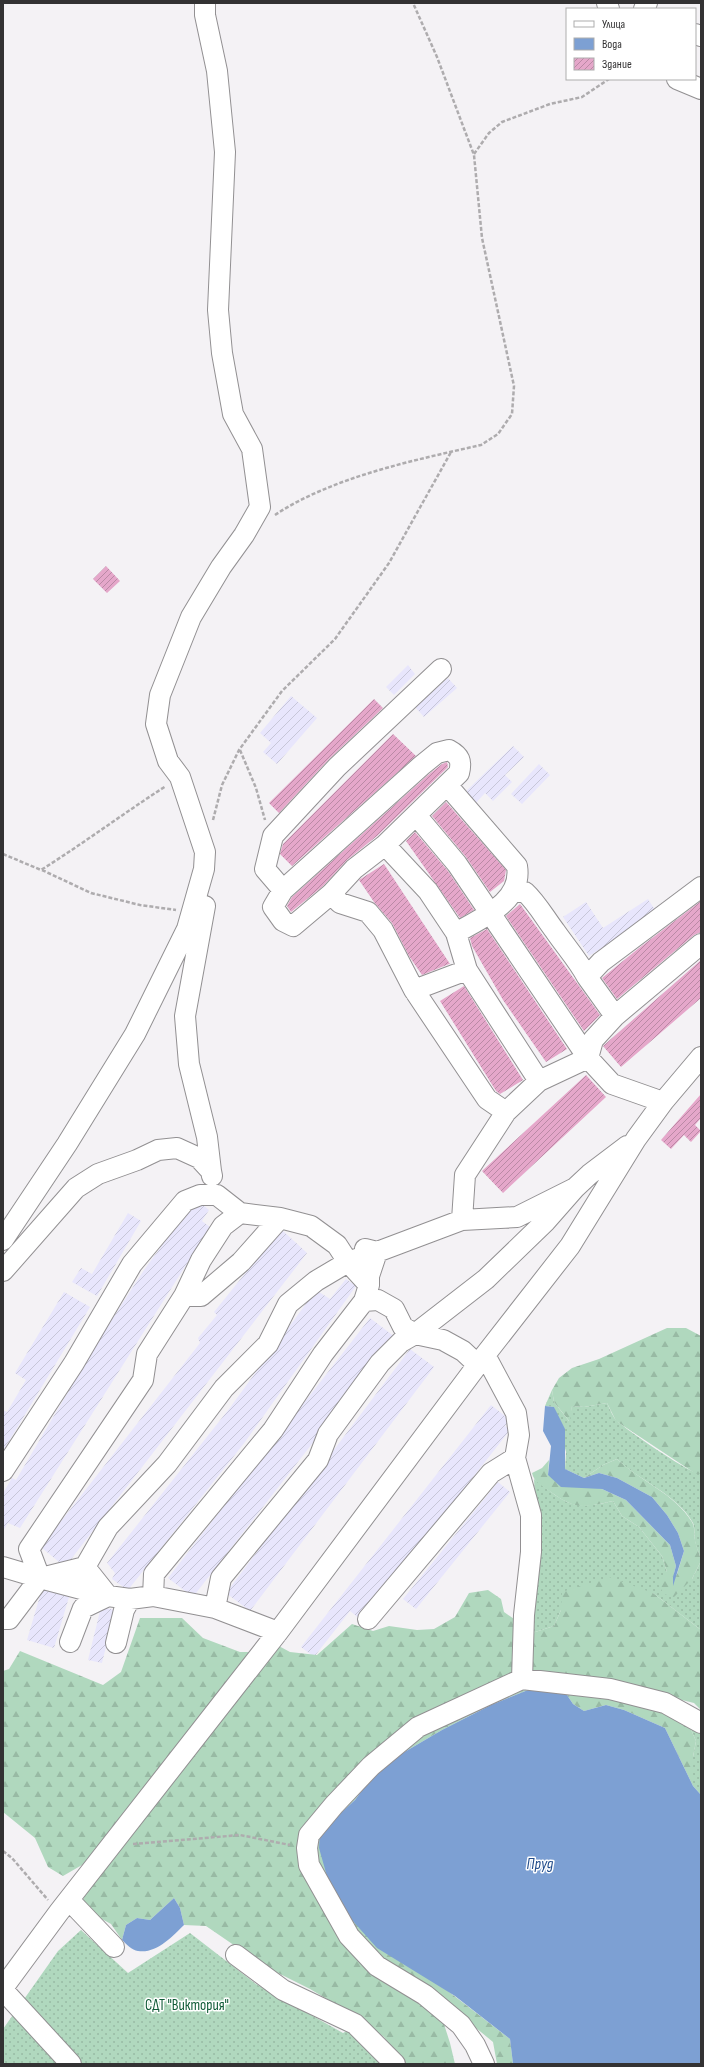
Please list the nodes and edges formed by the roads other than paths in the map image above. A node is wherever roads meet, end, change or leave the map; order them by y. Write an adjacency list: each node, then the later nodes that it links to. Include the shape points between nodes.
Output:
1 (205, 3): 8 (street, via 205,15 217,71 225,152 218,310 222,353 232,414 252,449 260,507 191,617 160,695 156,724 168,761 180,777 205,852)
2 (679, 80): 3 (street)
3 (701, 89)
4 (441, 669): 10 (street, via 337,767 273,836 264,869)
5 (447, 786): 6 (street); 10 (street, via 459,774 462,763 458,755 449,750 437,753 421,766); 11 (street, via 517,866 518,877)
6 (416, 815): 7 (street); 13 (street, via 457,864)
7 (385, 845): 12 (street, via 354,868); 14 (street, via 428,891)
8 (204, 869): 26 (street, via 205,901 185,1016 189,1064 207,1137); 32 (street, via 187,929 135,1034 67,1144)
9 (701, 887): 17 (street, via 601,962)
10 (283, 890): 12 (street, via 273,907 283,920 293,926)
11 (513, 892): 13 (street); 17 (street, via 525,892 532,899 576,957)
12 (331, 894): 18 (street, via 340,903 368,912 383,930)
13 (490, 913): 14 (street); 21 (street)
14 (456, 933): 16 (street)
15 (701, 944): 19 (street)
16 (467, 970): 18 (street); 22 (street)
17 (587, 977): 19 (street)
18 (414, 990): 24 (street, via 487,1099)
19 (615, 1016): 21 (street, via 593,1040)
20 (701, 1057): 23 (street)
21 (588, 1058): 22 (street); 23 (street, via 612,1084)
22 (539, 1081): 24 (street)
23 (663, 1102): 25 (street)
24 (506, 1112): 31 (street, via 465,1175)
25 (636, 1139): 27 (street); 40 (street, via 570,1246)
26 (211, 1171): 28 (street); 36 (street, via 199,1158 177,1148 158,1150 98,1174 76,1188)
27 (575, 1188): 31 (street, via 517,1217); 39 (street, via 546,1221 486,1279)
28 (217, 1195): 29 (street); 42 (street, via 200,1195 185,1201 132,1264 74,1363)
29 (240, 1213): 30 (street); 38 (street, via 223,1226 201,1260)
30 (280, 1218): 33 (street, via 311,1226); 38 (street, via 241,1262 201,1296)
31 (462, 1220): 34 (street)
32 (3, 1240)
33 (337, 1244): 34 (street); 35 (street)
34 (377, 1252): 35 (street); 37 (street)
35 (348, 1262): 37 (street); 44 (street, via 316,1281 288,1304 268,1344 224,1388 167,1464 108,1527)
36 (3, 1272)
37 (366, 1293): 39 (street, via 394,1309 403,1327); 47 (street, via 273,1430 154,1574)
38 (184, 1296): 45 (street, via 147,1354 143,1380 30,1549)
39 (416, 1334): 40 (street, via 443,1340); 49 (street, via 401,1342 380,1363 328,1434 318,1460 221,1578)
40 (482, 1360): 41 (street, via 516,1413 518,1435); 52 (street)
41 (515, 1458): 51 (street, via 491,1473); 55 (street, via 531,1515 531,1552 524,1614)
42 (3, 1471)
43 (3, 1567): 45 (street)
44 (85, 1567): 45 (street); 46 (street)
45 (40, 1578): 46 (street); 50 (street, via 9,1618)
46 (108, 1596): 48 (street); 53 (street, via 83,1608)
47 (153, 1596): 48 (street); 49 (street)
48 (130, 1599): 54 (street, via 124,1610)
49 (215, 1608): 52 (street)
50 (3, 1619)
51 (368, 1619)
52 (278, 1632): 57 (street)
53 (70, 1642)
54 (116, 1643)
55 (522, 1679): 56 (street, via 610,1689 665,1703); 63 (street, via 418,1727 371,1766 334,1805 309,1835 307,1848 309,1865 349,1936 378,1966 425,1995 461,2025)
56 (701, 1723)
57 (64, 1906): 58 (street); 60 (street)
58 (114, 1947)
59 (236, 1955): 62 (street, via 283,1990 355,2024)
60 (3, 1989): 61 (street)
61 (71, 2064)
62 (395, 2064)
63 (484, 2064)

